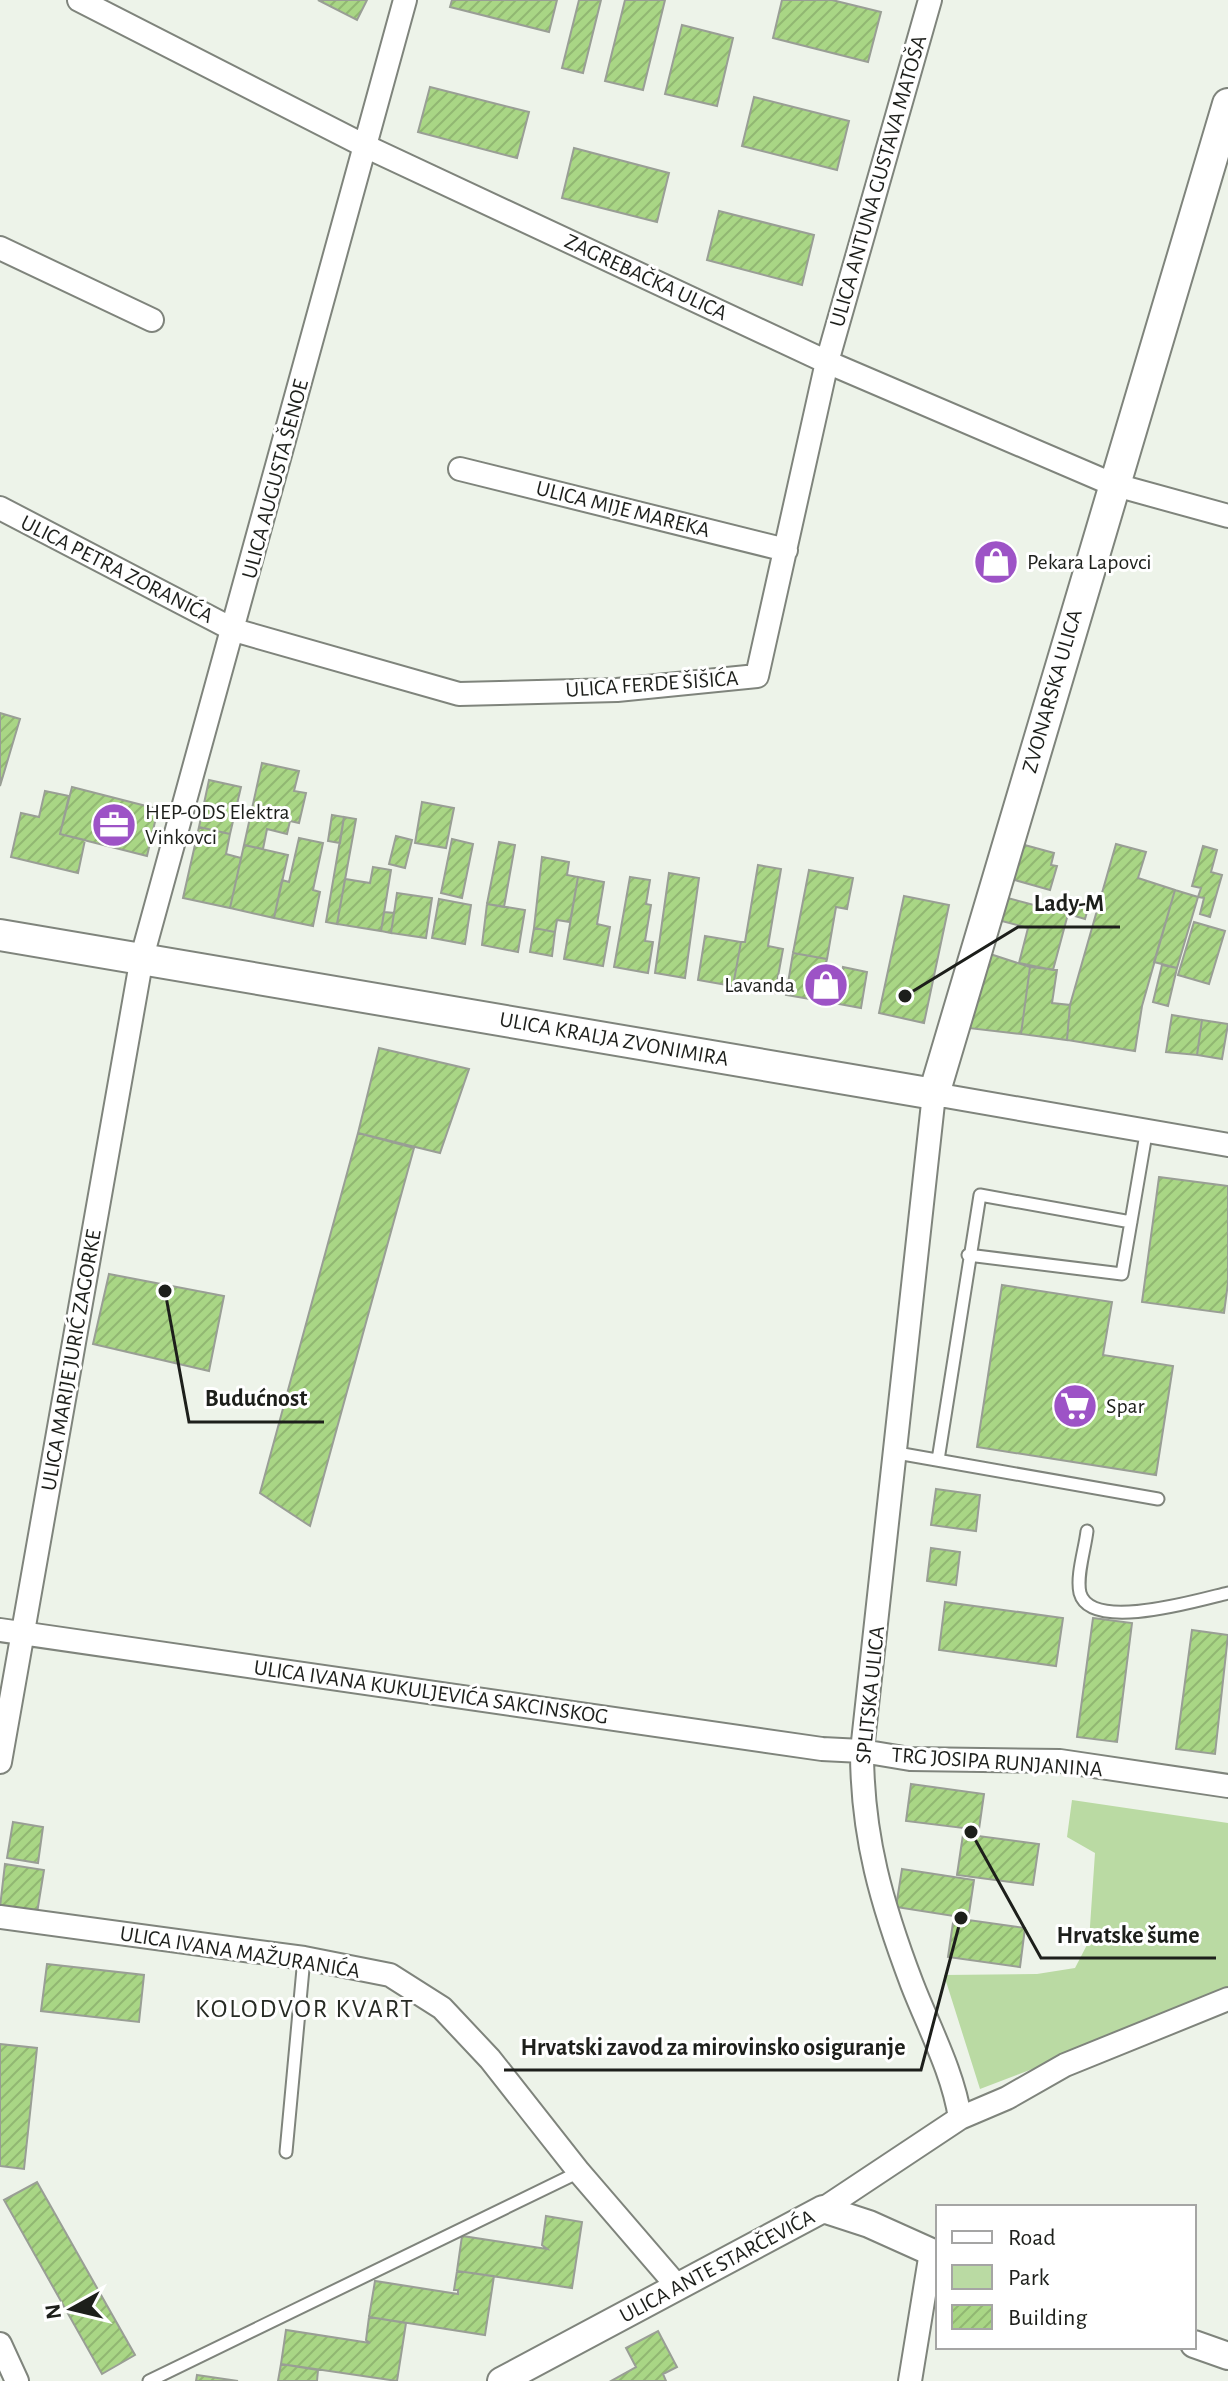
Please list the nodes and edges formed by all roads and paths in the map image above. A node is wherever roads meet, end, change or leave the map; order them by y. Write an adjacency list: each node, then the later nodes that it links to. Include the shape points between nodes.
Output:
1 (79, 0): 5 (street, ZAGREBAČKA ULICA)
2 (405, 0): 5 (street, ULICA AUGUSTA ŠENOE)
3 (930, 0): 8 (street, ULICA ANTUNA GUSTAVA MATOŠA)
4 (1228, 104): 10 (main road, ZVONARSKA ULICA)
5 (365, 146): 8 (street, ZAGREBAČKA ULICA); 14 (street, ULICA AUGUSTA ŠENOE)
6 (0, 248): 7 (street)
7 (152, 320)
8 (827, 362): 10 (street, ZAGREBAČKA ULICA); 13 (street, ULICA FERDE ŠIŠIĆA)
9 (460, 469): 13 (street, ULICA MIJE MAREKA)
10 (1112, 484): 12 (street, ZAGREBAČKA ULICA); 17 (main road, ZVONARSKA ULICA)
11 (0, 508): 14 (street, ULICA PETRA ZORANIĆA)
12 (1228, 516)
13 (786, 550): 14 (street, ULICA FERDE ŠIŠIĆA, via 757,676 617,690 459,694)
14 (234, 630): 16 (street, ULICA AUGUSTA ŠENOE)
15 (0, 935): 16 (main road, ULICA KRALJA ZVONIMIRA)
16 (142, 957): 17 (main road, ULICA KRALJA ZVONIMIRA); 28 (street, ULICA MARIJE JURIĆ ZAGORKE)
17 (934, 1094): 18 (street, ULICA KRALJA ZVONIMIRA); 22 (street, SPLITSKA ULICA)
18 (1146, 1134): 19 (street, ULICA KRALJA ZVONIMIRA); 20 (lane)
19 (1228, 1145)
20 (1131, 1222): 21 (lane, via 1122,1274); 21 (lane, via 980,1195)
21 (968, 1255): 23 (lane)
22 (897, 1453): 23 (lane); 29 (street, SPLITSKA ULICA)
23 (938, 1460): 24 (lane)
24 (1158, 1499)
25 (1087, 1531): 26 (lane, via 1080,1592 1094,1606 1137,1614)
26 (1228, 1593)
27 (0, 1630): 28 (street, ULICA IVANA KUKULJEVIĆA SAKCINSKOG)
28 (23, 1632): 29 (street, ULICA IVANA KUKULJEVIĆA SAKCINSKOG); 30 (street, ULICA MARIJE JURIĆ ZAGORKE)
29 (862, 1751): 31 (street, TRG JOSIPA RUNJANINA, via 910,1759 1060,1761); 35 (street, SPLITSKA ULICA, via 869,1852 906,1967 957,2096)
30 (0, 1762)
31 (1228, 1786)
32 (0, 1917): 33 (street, ULICA IVANA MAŽURANIĆA)
33 (304, 1958): 36 (lane); 37 (street, ULICA IVANA MAŽURANIĆA, via 390,1975 442,2008 490,2059)
34 (1228, 1999): 35 (street, via 1065,2065)
35 (960, 2118): 38 (street)
36 (286, 2152)
37 (579, 2172): 40 (street, ULICA IVANA MAŽURANIĆA); 45 (lane)
38 (823, 2209): 39 (street, ULICA ANTE STARČEVIĆA); 40 (street, ULICA ANTE STARČEVIĆA)
39 (934, 2254): 47 (street)
40 (678, 2287): 46 (street, ULICA ANTE STARČEVIĆA)
41 (0, 2344): 44 (street)
42 (1196, 2345): 43 (street)
43 (1228, 2356)
44 (17, 2381)
45 (149, 2381)
46 (501, 2381)
47 (910, 2381)

